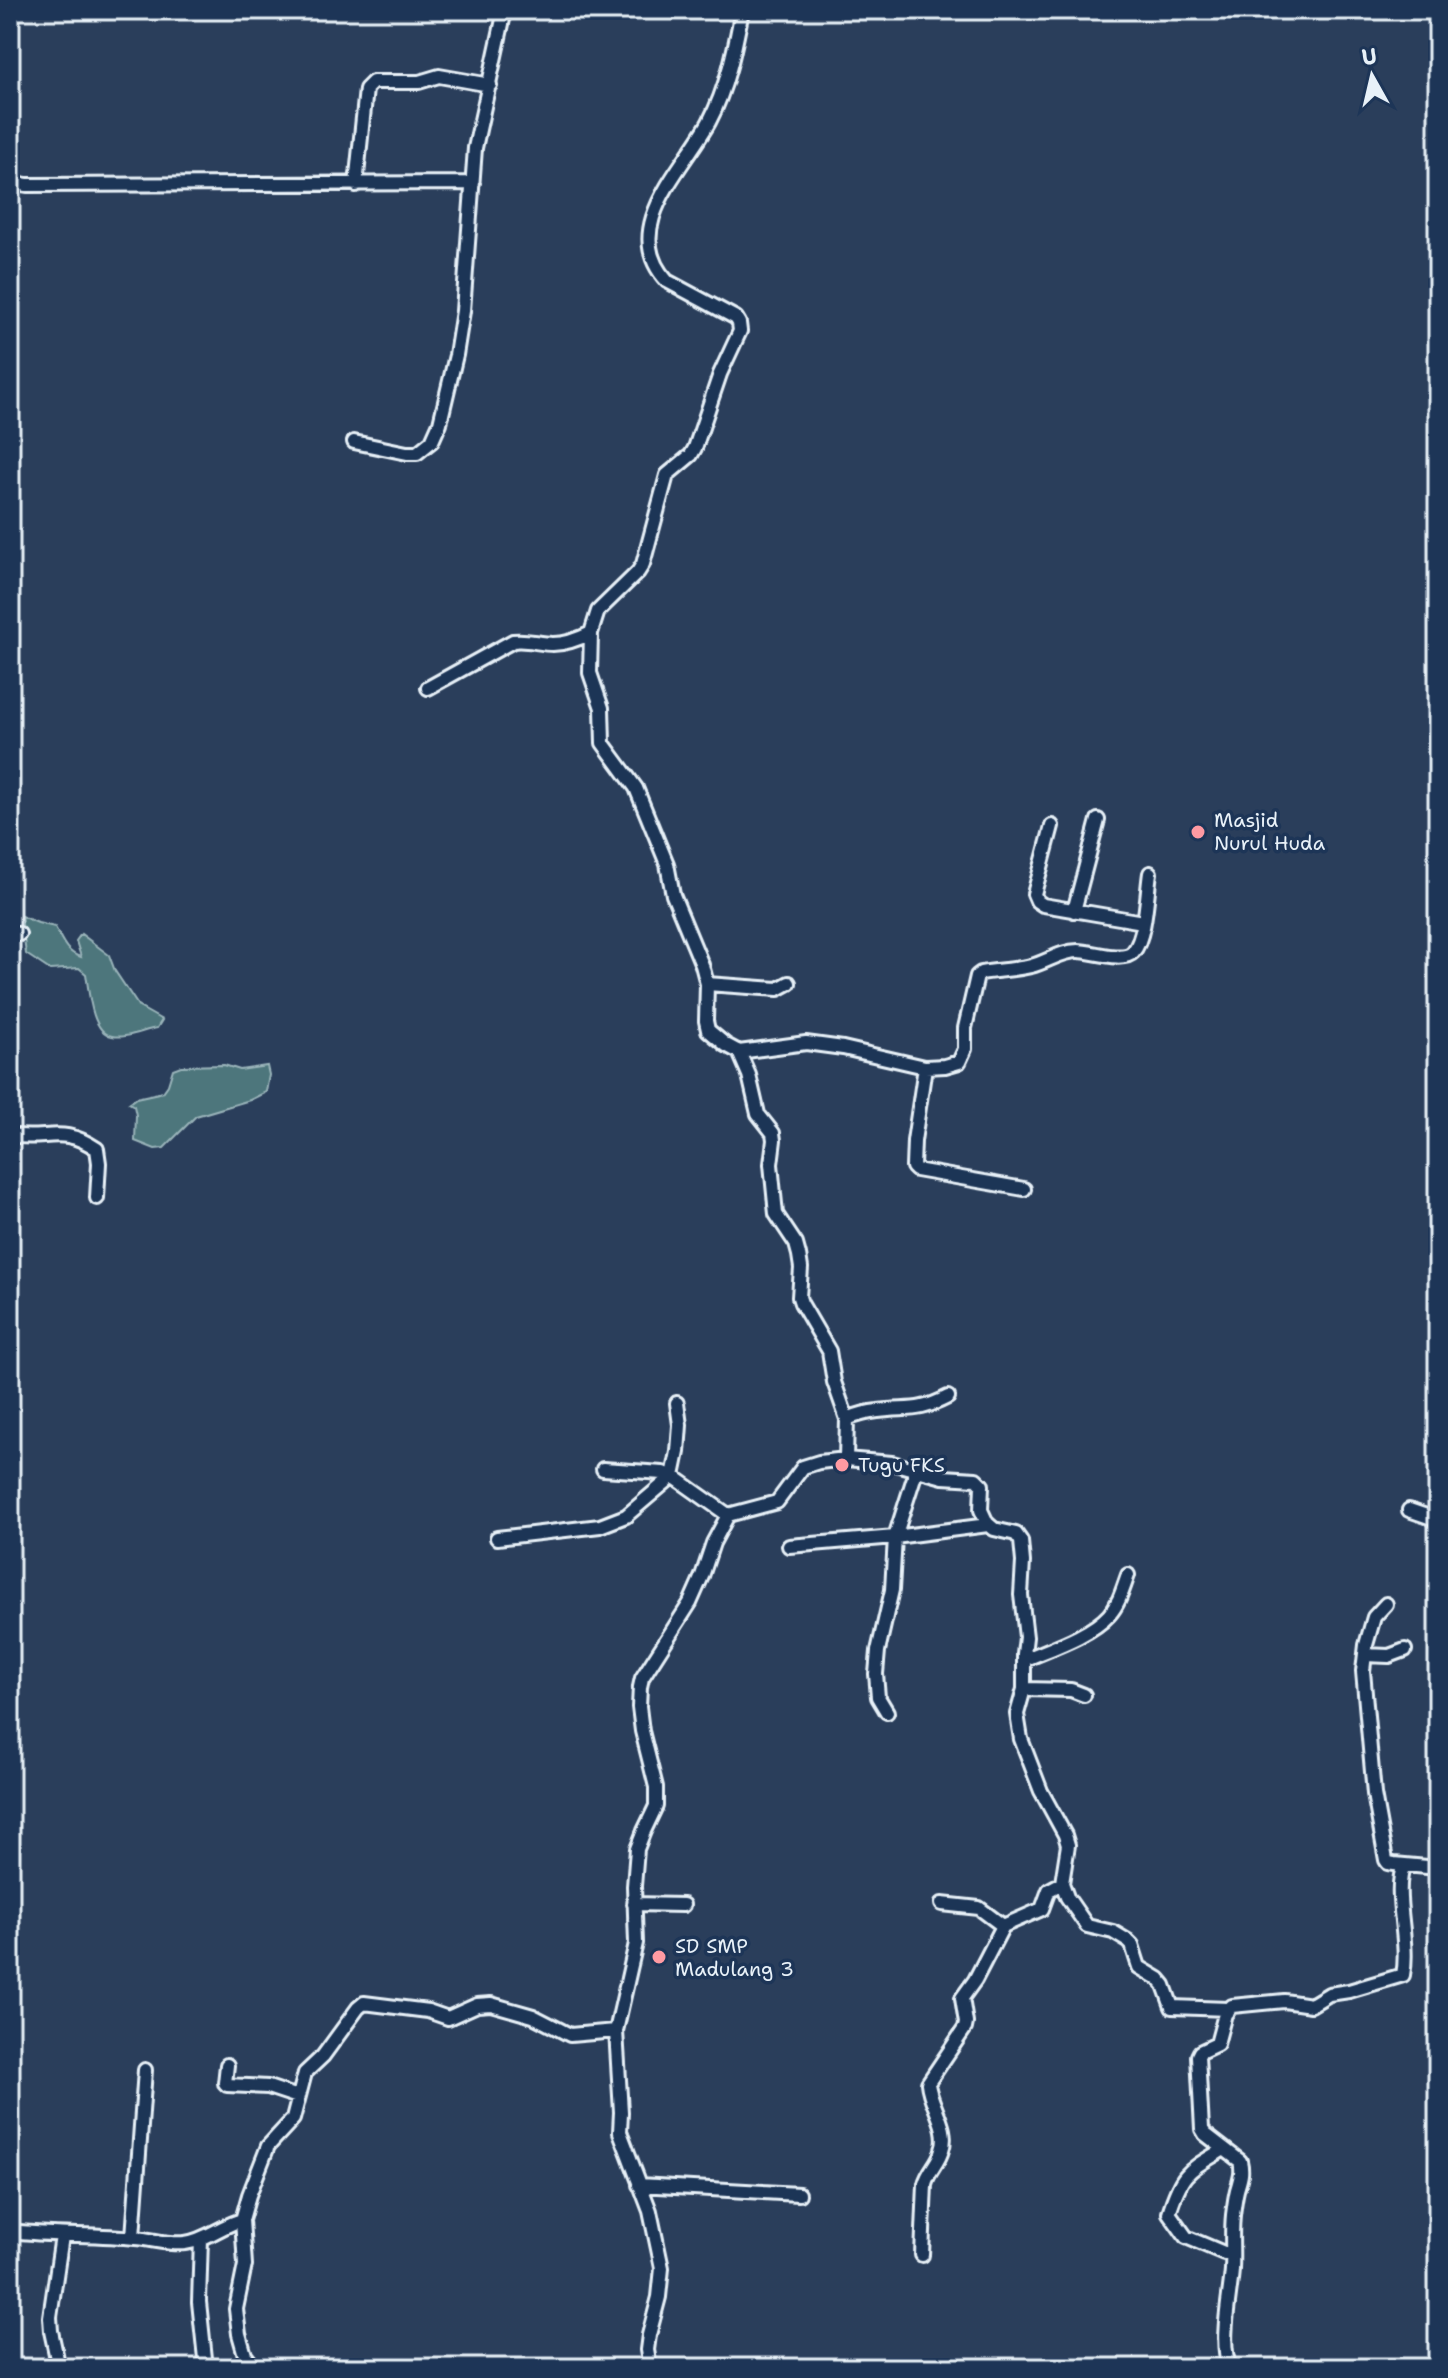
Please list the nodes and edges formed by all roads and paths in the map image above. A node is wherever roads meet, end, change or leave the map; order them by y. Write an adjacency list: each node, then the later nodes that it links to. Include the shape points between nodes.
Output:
1 (505, 10): 3 (street)
2 (742, 10): 8 (street, via 720,95 709,122 662,195 650,243 653,260 667,281 736,318 740,331 695,448 667,475 643,564 598,611)
3 (490, 85): 5 (street, via 475,148); 6 (street, via 439,76 369,84)
4 (10, 182): 6 (street)
5 (473, 183): 6 (street); 7 (street, via 461,326 450,386 432,441 417,453)
6 (356, 185)
7 (354, 442)
8 (591, 633): 9 (street, via 554,644 513,641); 16 (street, via 590,673 602,708 603,743 636,788)
9 (428, 688)
10 (1098, 820): 13 (street)
11 (1052, 826): 13 (street, via 1034,894 1043,905)
12 (1150, 873): 14 (street)
13 (1074, 911): 14 (street)
14 (1143, 922): 18 (street, via 1130,955 1076,951 981,973 969,1005 963,1057 952,1065)
15 (789, 983): 16 (street, via 778,989)
16 (707, 984): 17 (street, via 708,1030)
17 (739, 1052): 18 (street, via 820,1044); 24 (street, via 758,1114 773,1133 776,1214 796,1244 799,1297 827,1345)
18 (925, 1067): 20 (street, via 913,1167)
19 (10, 1135): 21 (street, via 61,1133 97,1149)
20 (1024, 1189)
21 (97, 1198)
22 (948, 1397): 24 (street, via 915,1410 882,1410)
23 (677, 1403): 28 (street, via 680,1425)
24 (847, 1419): 25 (street)
25 (846, 1459): 26 (street); 30 (street, via 803,1467 777,1502)
26 (917, 1468): 32 (street, via 979,1481); 33 (street)
27 (603, 1469): 28 (street)
28 (673, 1476): 30 (street); 34 (street, via 626,1516 600,1526)
29 (1409, 1510): 31 (street)
30 (728, 1515): 47 (street, via 690,1603 642,1678 639,1707 656,1806 637,1849)
31 (1438, 1520)
32 (988, 1525): 33 (street); 40 (street, via 1016,1534 1021,1541)
33 (895, 1537): 35 (street); 43 (street, via 892,1590 876,1674 878,1697)
34 (497, 1538)
35 (789, 1546)
36 (1128, 1575): 40 (street, via 1108,1616 1092,1629)
37 (1386, 1604): 39 (street, via 1374,1617)
38 (1405, 1650): 39 (street)
39 (1365, 1655): 44 (street, via 1374,1794 1386,1860)
40 (1024, 1660): 41 (street)
41 (1024, 1689): 42 (street); 46 (street, via 1017,1714 1021,1739 1067,1841)
42 (1084, 1695)
43 (887, 1712)
44 (1404, 1865): 45 (street); 51 (street, via 1399,1884 1403,1975 1329,1994 1311,2005 1284,2001)
45 (1438, 1868)
46 (1062, 1883): 50 (street, via 1049,1890 1040,1911); 51 (street, via 1087,1926 1113,1932 1132,1945 1139,1967 1164,1985 1172,2007)
47 (634, 1904): 49 (street); 52 (street, via 636,1943)
48 (942, 1904): 50 (street, via 979,1908)
49 (683, 1905)
50 (1003, 1926): 65 (street, via 962,1998 965,2028 928,2083 944,2136 925,2184)
51 (1228, 2009): 56 (street, via 1217,2044 1200,2052 1197,2060 1202,2129)
52 (616, 2031): 55 (street, via 570,2035 533,2016 491,2004 448,2018 364,2003 305,2073); 57 (street, via 620,2132)
53 (227, 2065): 55 (street, via 225,2085 268,2087)
54 (145, 2070): 62 (street)
55 (298, 2097): 59 (street, via 293,2119 268,2146)
56 (1224, 2149): 64 (street, via 1242,2167); 64 (street, via 1190,2170 1177,2186 1169,2213 1186,2237)
57 (639, 2185): 58 (street); 69 (street, via 662,2268 647,2350)
58 (799, 2194)
59 (242, 2220): 63 (street); 68 (street, via 245,2268 236,2309 245,2355)
60 (10, 2231): 61 (street)
61 (62, 2236): 62 (street); 66 (street, via 50,2317)
62 (133, 2237): 63 (street, via 181,2244)
63 (201, 2239): 67 (street, via 199,2302)
64 (1232, 2253): 70 (street, via 1226,2349)
65 (922, 2255)
66 (59, 2368)
67 (206, 2368)
68 (255, 2368)
69 (650, 2368)
70 (1230, 2368)

